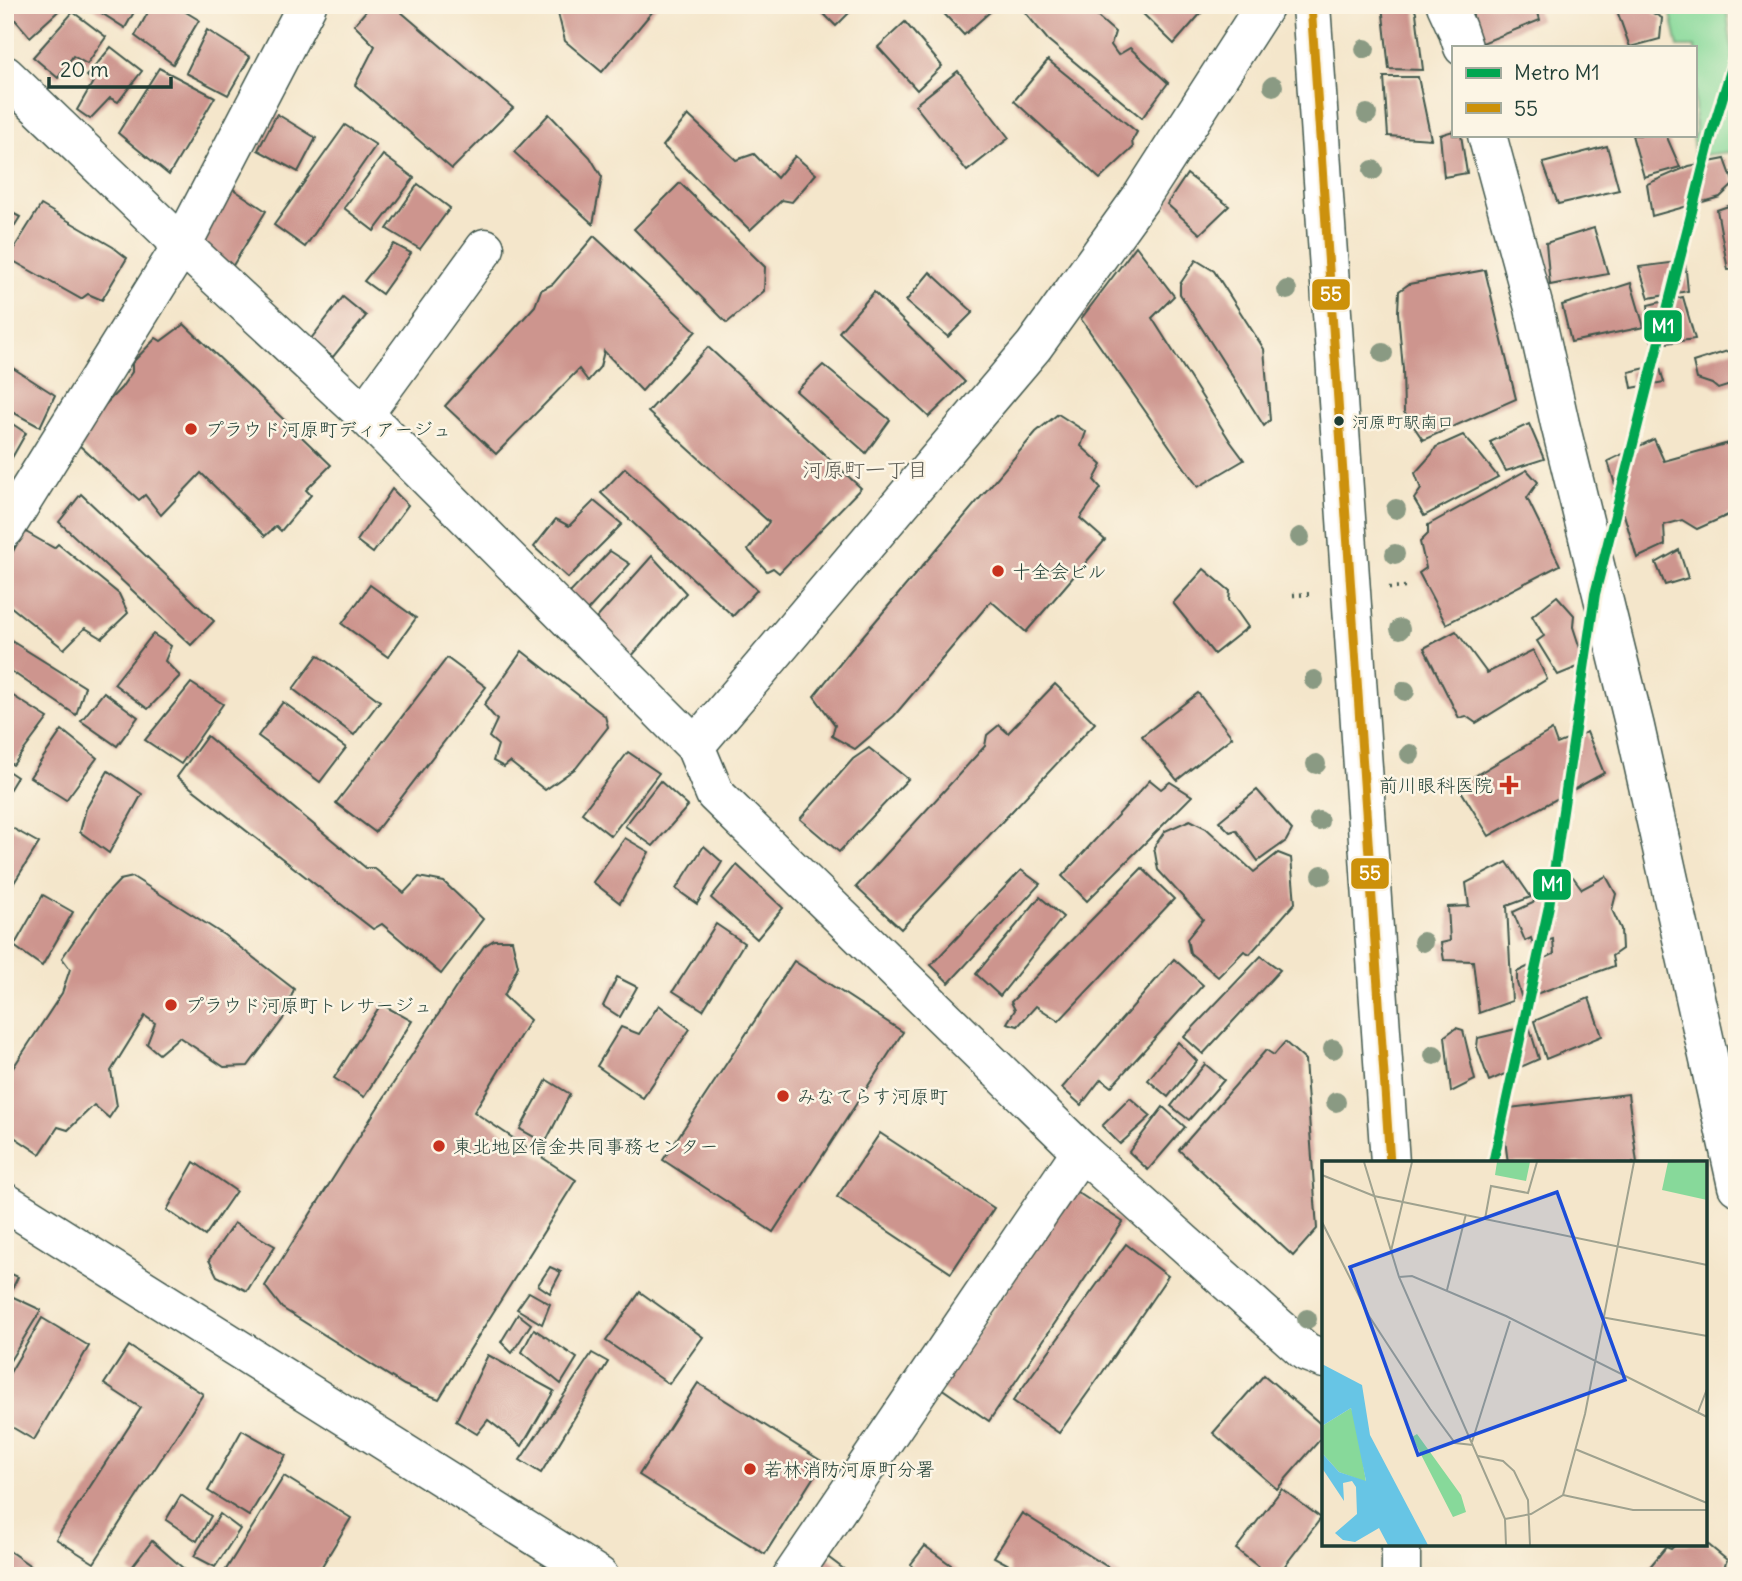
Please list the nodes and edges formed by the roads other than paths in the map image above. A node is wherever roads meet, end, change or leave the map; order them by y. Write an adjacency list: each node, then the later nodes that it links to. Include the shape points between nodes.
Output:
1 (307, 5): 8 (street)
2 (1265, 5): 12 (street, via 1140,200 1034,346)
3 (1311, 5): 14 (street)
4 (1446, 5): 5 (street)
5 (1463, 46)
6 (5, 75): 8 (street)
7 (1487, 136): 15 (street, via 1534,308 1635,727)
8 (182, 246): 10 (street); 11 (street)
9 (485, 248): 10 (street)
10 (364, 414): 12 (street)
11 (5, 528)
12 (695, 746): 13 (street, via 715,794)
13 (1081, 1151): 17 (street, via 1306,1352); 20 (street)
14 (1390, 1161)
15 (1737, 1186)
16 (5, 1202): 19 (street)
17 (1322, 1358)
18 (1401, 1546): 21 (street)
19 (599, 1576)
20 (792, 1576)
21 (1401, 1576)

